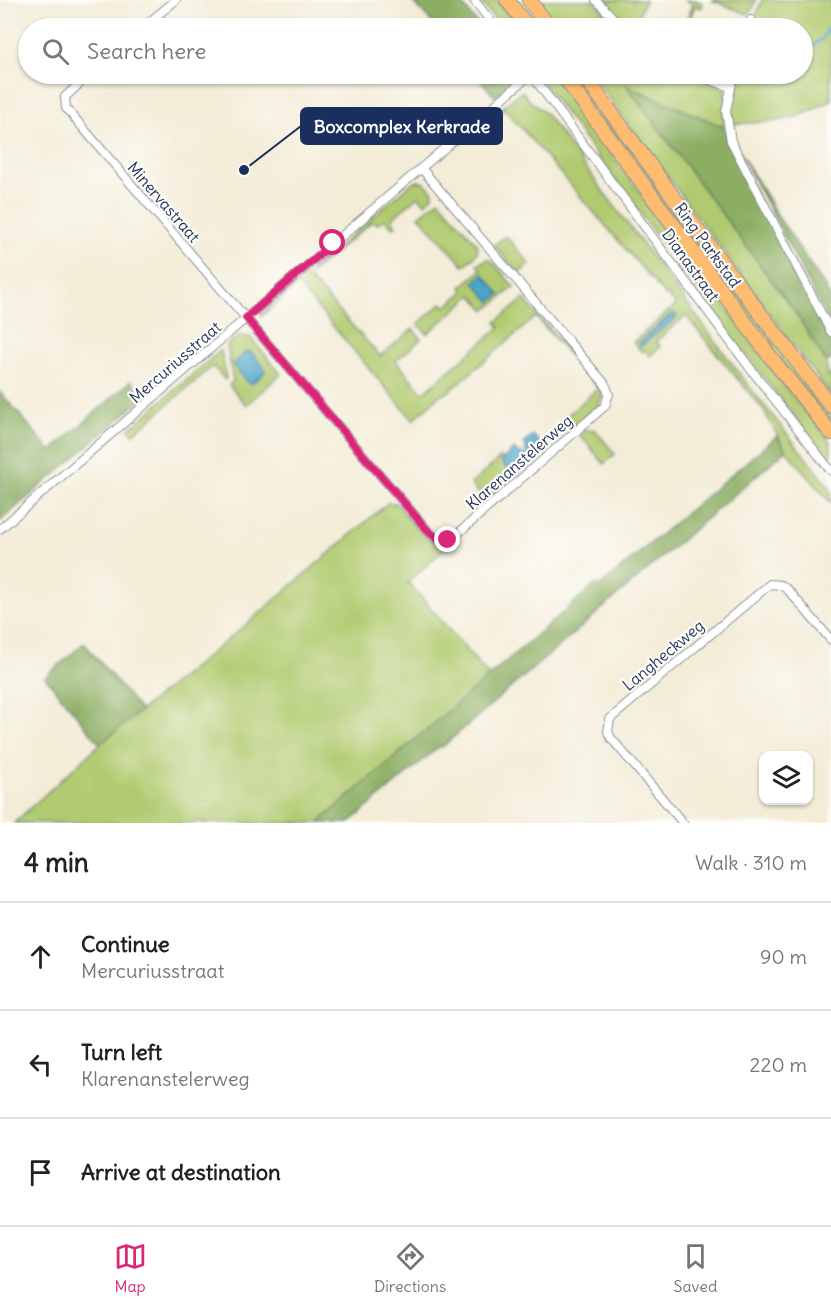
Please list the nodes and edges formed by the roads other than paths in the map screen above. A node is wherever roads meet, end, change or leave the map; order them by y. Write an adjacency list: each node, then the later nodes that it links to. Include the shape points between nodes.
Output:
1 (176, 0): 6 (street)
2 (474, 0): 7 (street)
3 (507, 0): 8 (highway)
4 (529, 0): 9 (highway)
5 (596, 0): 10 (street)
6 (154, 18)
7 (488, 18)
8 (521, 18)
9 (542, 18)
10 (613, 18)
11 (78, 84): 20 (street, Minervastraat, via 65,97 66,108)
12 (519, 84): 19 (street, Mercuriusstraat)
13 (538, 84): 24 (street, Dianastraat)
14 (569, 84): 23 (highway, Ring Parkstad)
15 (590, 84): 22 (highway, Ring Parkstad)
16 (722, 84): 18 (street)
17 (731, 84): 18 (street)
18 (730, 87): 21 (street, via 726,111 731,141)
19 (421, 168): 20 (street, Mercuriusstraat); 20 (street, Klarenanstelerweg, via 605,384 609,394 604,406 454,536 443,540 429,532)
20 (246, 318): 25 (street, Mercuriusstraat)
21 (831, 332)
22 (831, 406)
23 (831, 433)
24 (831, 471)
25 (0, 529)
26 (831, 640): 27 (street, Langheckweg, via 788,590 770,584 610,719 611,738)
27 (683, 823)

